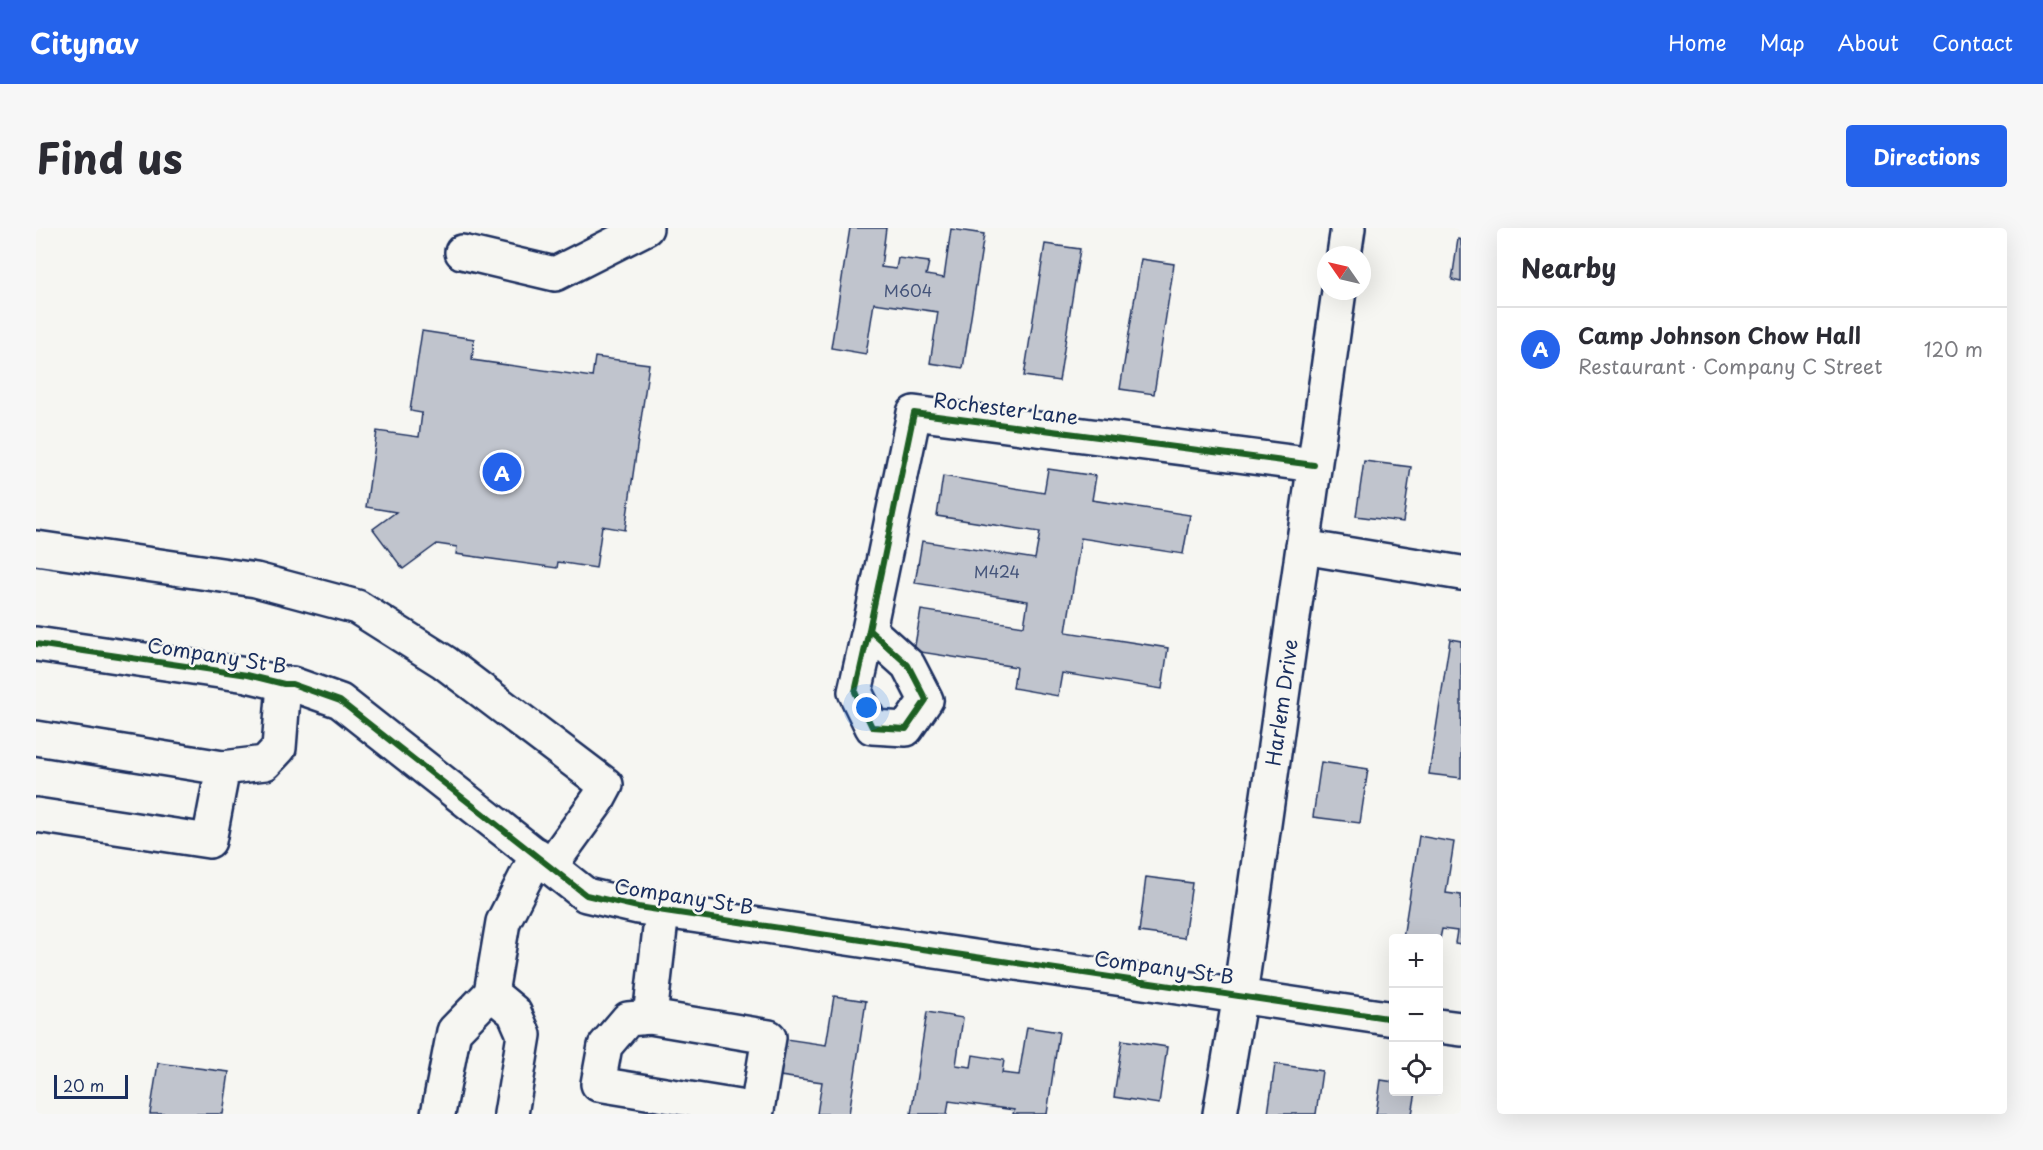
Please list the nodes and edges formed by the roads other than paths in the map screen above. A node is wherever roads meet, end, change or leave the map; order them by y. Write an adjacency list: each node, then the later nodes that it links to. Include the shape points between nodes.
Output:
1 (646, 228): 4 (street, via 555,274)
2 (1348, 228): 3 (street)
3 (1345, 246)
4 (462, 252)
5 (1338, 300): 6 (street, Harlem Drive)
6 (1314, 465): 7 (street, Harlem Drive); 10 (street, Rochester Lane, via 914,412)
7 (1303, 547): 9 (street); 19 (street, Harlem Drive)
8 (36, 548): 16 (street, via 256,580 357,607 444,662 606,785 598,800)
9 (1461, 573)
10 (869, 630)
11 (36, 644): 12 (street, Company St B)
12 (284, 684): 14 (street, via 279,748 265,763); 16 (street, Company St B, via 340,701)
13 (36, 738): 14 (street)
14 (223, 768): 15 (street, via 209,841)
15 (36, 815)
16 (544, 860): 17 (street, Company St B, via 586,895); 18 (street, via 503,922)
17 (662, 911): 19 (street, Company St B); 20 (street)
18 (491, 993): 24 (street, via 454,1031); 25 (street, via 514,1012 524,1035)
19 (1240, 995): 21 (street, Company St B); 26 (street, Harlem Drive)
20 (650, 1017): 20 (street, via 628,1019 605,1046 598,1084 757,1110 769,1036)
21 (1389, 1018)
22 (1443, 1027): 23 (street)
23 (1461, 1029)
24 (438, 1114)
25 (511, 1114)
26 (1220, 1114)

